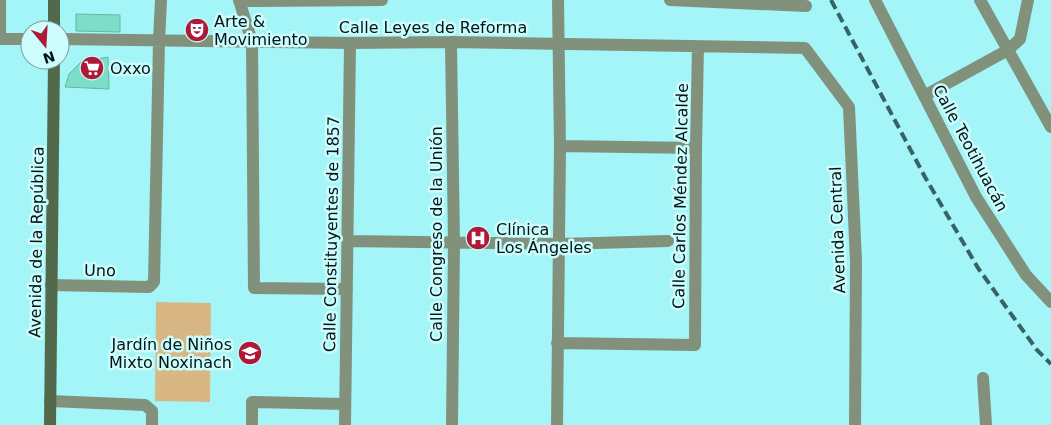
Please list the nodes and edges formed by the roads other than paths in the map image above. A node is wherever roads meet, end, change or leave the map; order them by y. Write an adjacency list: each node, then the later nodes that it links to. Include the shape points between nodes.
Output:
1 (0, 0): 13 (street)
2 (54, 0): 12 (main road)
3 (161, 0): 16 (street)
4 (239, 0): 5 (street); 17 (street)
5 (382, 0)
6 (558, 0): 20 (street)
7 (670, 0): 11 (street)
8 (875, 0): 25 (street, Calle Teotihuacán)
9 (980, 0): 23 (street)
10 (1028, 0): 23 (street, via 1020,39)
11 (806, 6)
12 (54, 20)
13 (0, 39): 14 (street)
14 (20, 39)
15 (70, 39): 16 (street, Calle Leyes de Reforma)
16 (158, 40): 17 (street, Calle Leyes de Reforma); 33 (street, Uno, via 154,282 149,287)
17 (252, 42): 19 (street, Calle Leyes de Reforma); 34 (street, via 254,288)
18 (451, 42): 19 (street, Calle Leyes de Reforma); 20 (street, Calle Leyes de Reforma); 31 (street, Calle Congreso de la Unión)
19 (350, 43): 29 (street, Calle Constituyentes de 1857)
20 (559, 44): 21 (street, Calle Leyes de Reforma); 27 (street)
21 (698, 47): 22 (street, Calle Leyes de Reforma); 28 (street, Calle Carlos Méndez Alcalde)
22 (805, 48): 46 (street, Avenida Central, via 849,107 856,261)
23 (1008, 50): 25 (street); 26 (street)
24 (54, 70): 33 (main road, Avenida de la República)
25 (924, 96): 35 (street, Calle Teotihuacán, via 997,232 1026,275)
26 (1051, 127)
27 (560, 146): 28 (street); 32 (street)
28 (696, 148): 36 (street, Calle Carlos Méndez Alcalde, via 695,345)
29 (347, 241): 31 (street); 34 (street, Calle Constituyentes de 1857)
30 (668, 241): 32 (street)
31 (454, 243): 32 (street); 44 (street, Calle Congreso de la Unión)
32 (559, 244): 36 (street)
33 (51, 285): 38 (main road, Avenida de la República)
34 (347, 289): 39 (street, Calle Constituyentes de 1857)
35 (1051, 302)
36 (557, 343): 45 (street)
37 (983, 378): 47 (street)
38 (50, 401): 40 (main road, Avenida de la República); 41 (street, via 145,405 152,411)
39 (345, 404): 42 (street, via 252,402); 43 (street, Calle Constituyentes de 1857)
40 (50, 425)
41 (152, 425)
42 (252, 425)
43 (345, 425)
44 (452, 425)
45 (557, 425)
46 (855, 425)
47 (986, 425)

